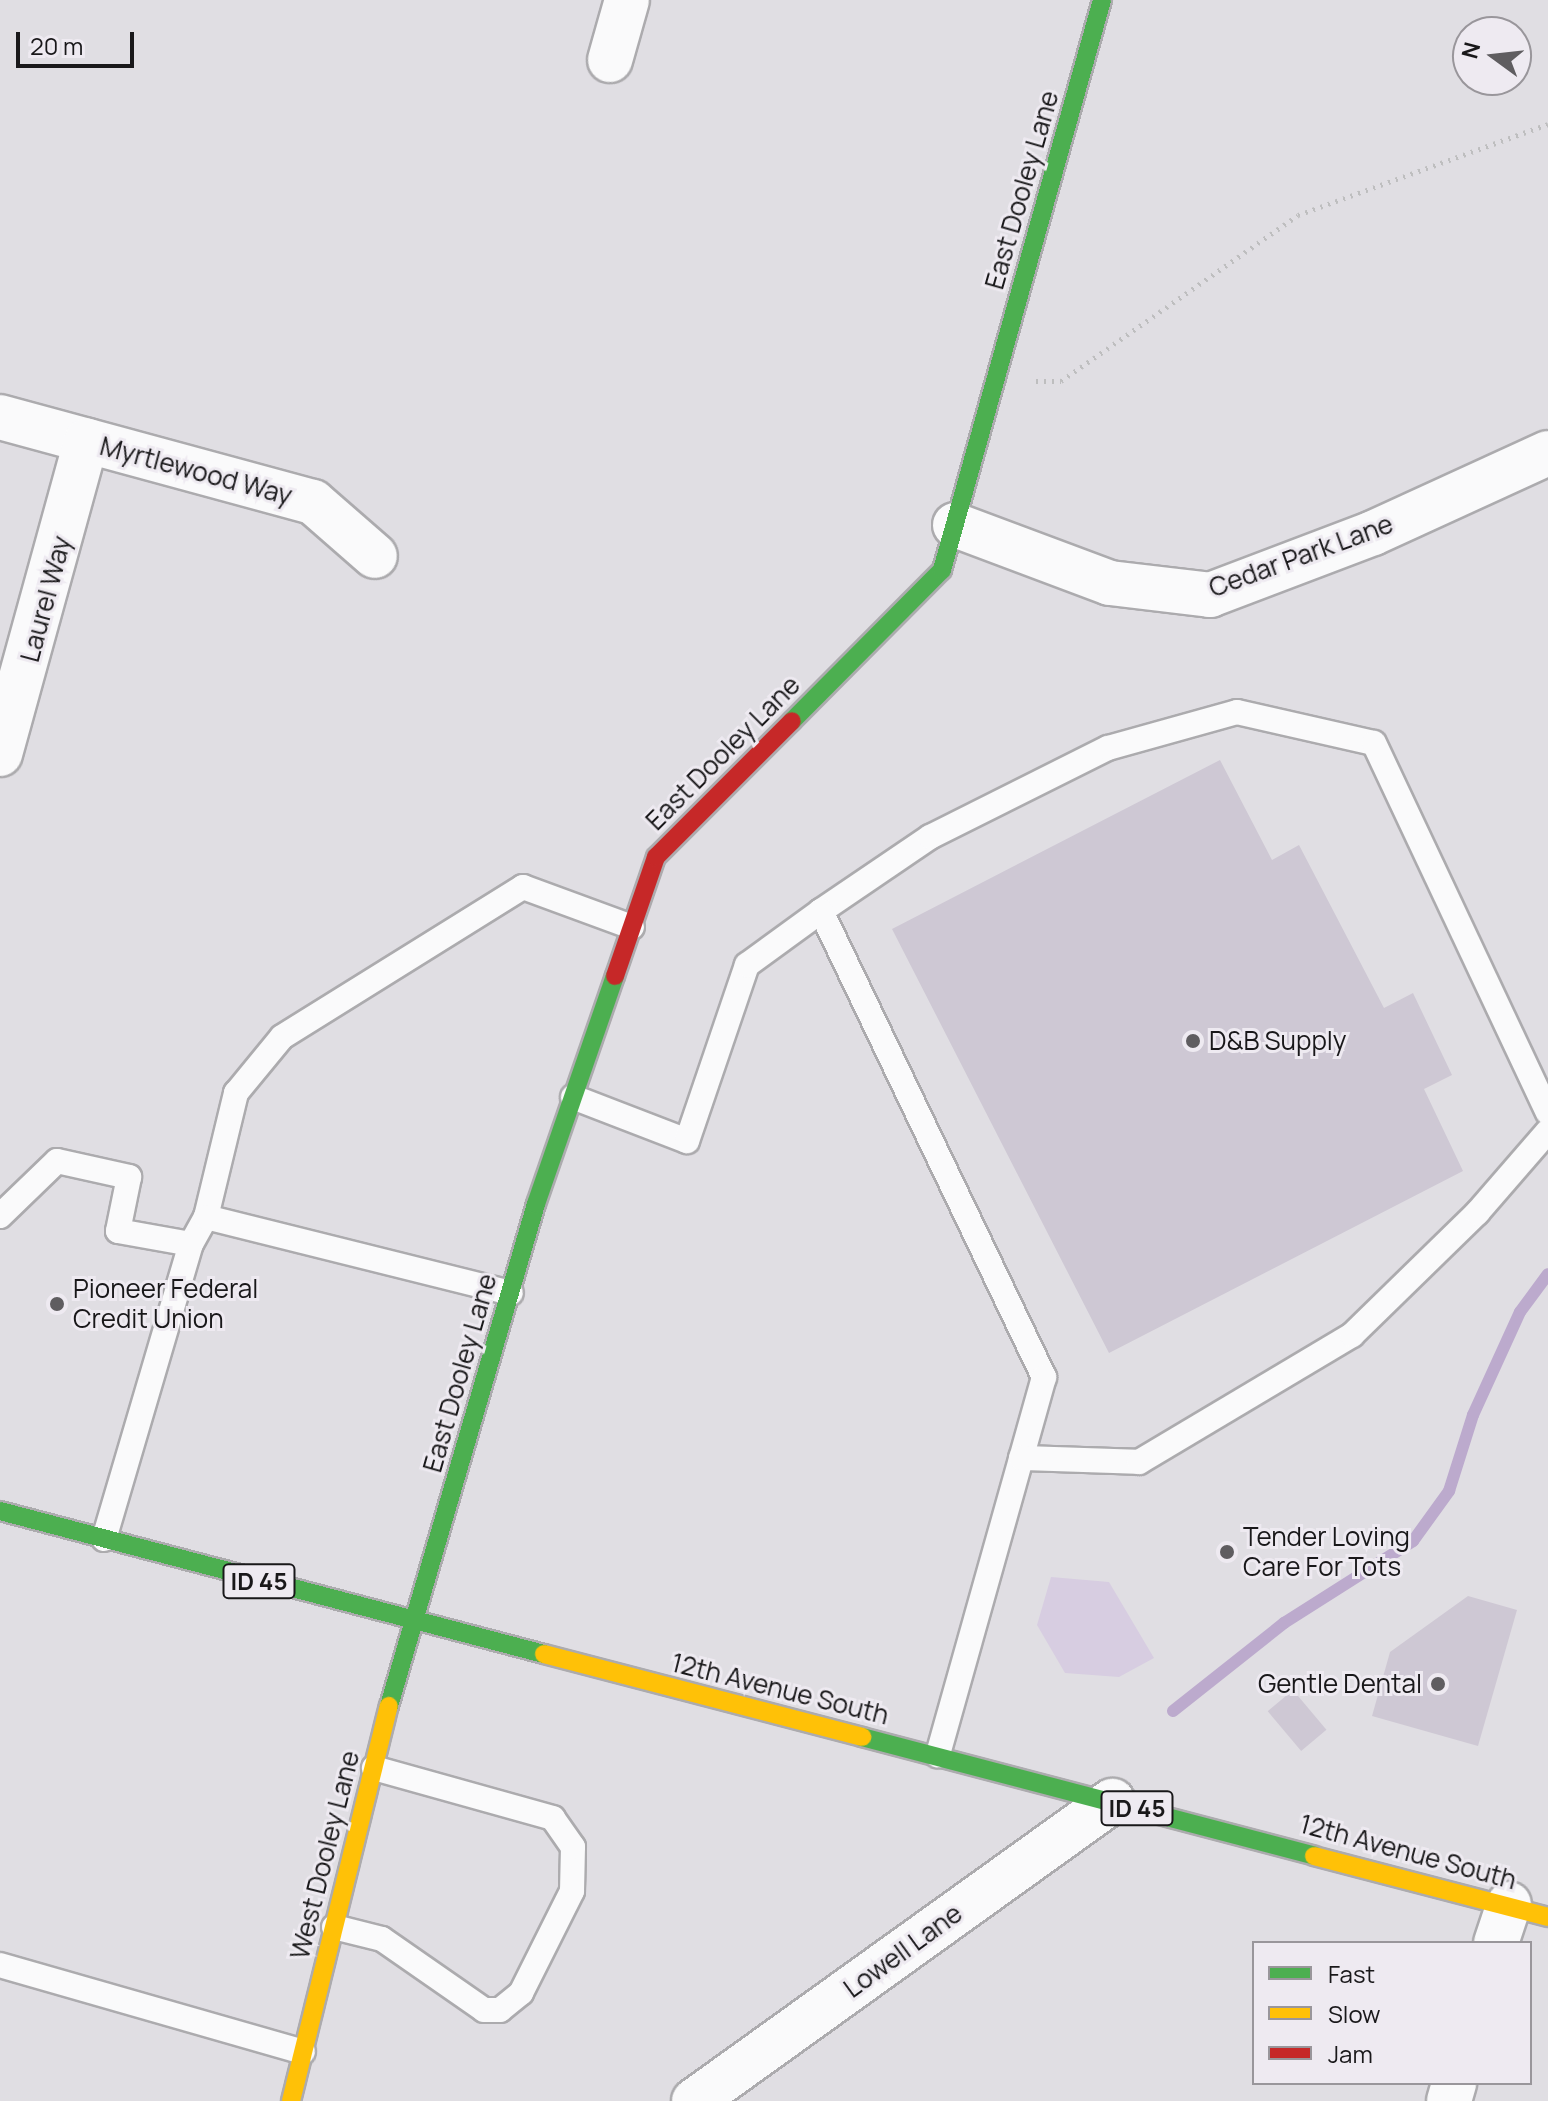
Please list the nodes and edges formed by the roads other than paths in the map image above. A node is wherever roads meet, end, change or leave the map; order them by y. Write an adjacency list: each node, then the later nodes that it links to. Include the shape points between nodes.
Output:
1 (627, 0): 3 (street)
2 (1102, 0): 7 (street, East Dooley Lane)
3 (610, 60)
4 (0, 417): 5 (street, Myrtlewood Way)
5 (86, 441): 8 (street, Myrtlewood Way, via 313,502); 9 (street, Laurel Way)
6 (1548, 453): 7 (street, Cedar Park Lane, via 1373,533 1210,595 1110,583)
7 (955, 525): 11 (street, East Dooley Lane, via 942,570 656,857)
8 (375, 556)
9 (0, 754)
10 (821, 911): 12 (lane, via 747,965 687,1141); 13 (lane, via 930,837 1108,748 1237,712 1374,743); 19 (lane, via 1044,1377)
11 (632, 927): 12 (street, East Dooley Lane); 16 (lane, via 523,887 282,1037 236,1093)
12 (573, 1097): 18 (street, East Dooley Lane)
13 (1548, 1112)
14 (1548, 1131): 19 (lane, via 1477,1213 1352,1335 1139,1462)
15 (0, 1216): 17 (lane, via 57,1161 129,1177 118,1231)
16 (206, 1217): 17 (lane); 18 (lane)
17 (191, 1244): 21 (lane)
18 (511, 1293): 22 (street, East Dooley Lane)
19 (1021, 1458): 23 (lane)
20 (0, 1511): 21 (street, 12th Avenue South / ID 45)
21 (104, 1539): 22 (street, 12th Avenue South / ID 45)
22 (414, 1623): 23 (street, 12th Avenue South / ID 45); 24 (street, West Dooley Lane)
23 (938, 1755): 25 (street, 12th Avenue South / ID 45)
24 (374, 1768): 27 (street, West Dooley Lane); 27 (lane, via 553,1818 573,1847 572,1891 521,1993 500,2010 484,2010 382,1939)
25 (1112, 1801): 26 (street, 12th Avenue South / ID 45); 31 (street, Lowell Lane)
26 (1518, 1921)
27 (334, 1927): 29 (street, West Dooley Lane)
28 (0, 1965): 29 (lane)
29 (303, 2052): 30 (street, West Dooley Lane)
30 (291, 2101)
31 (694, 2101)

